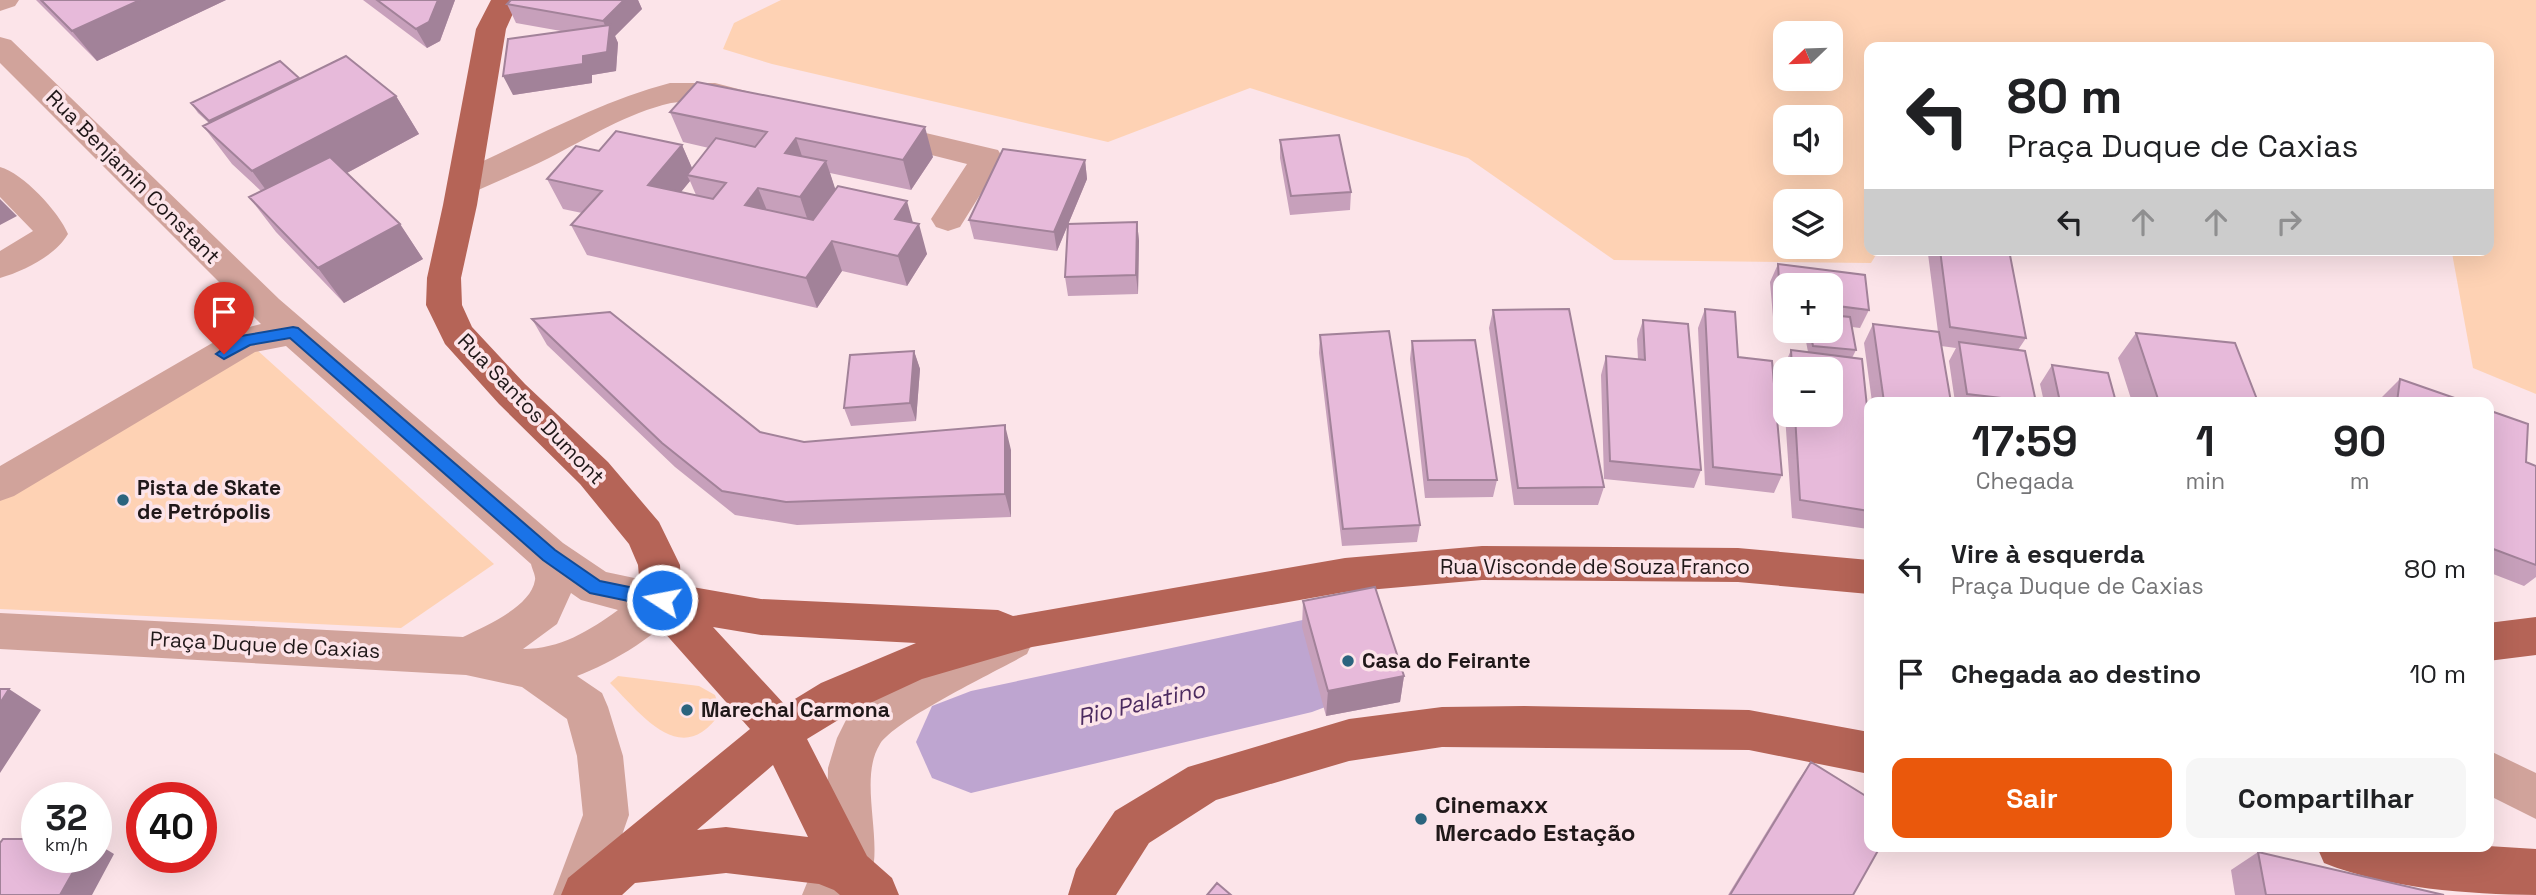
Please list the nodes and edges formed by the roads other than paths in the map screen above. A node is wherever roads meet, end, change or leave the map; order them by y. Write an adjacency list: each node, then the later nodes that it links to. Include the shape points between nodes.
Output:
1 (5, 0): 3 (street)
2 (505, 0): 8 (main road, Rua Santos Dumont, via 491,30)
3 (0, 2)
4 (0, 46): 11 (street, Rua Benjamin Constant)
5 (769, 106): 8 (street, via 715,93 670,93 612,112)
6 (851, 126): 9 (street, via 987,158)
7 (0, 178): 10 (street, via 47,224 51,234)
8 (464, 183): 15 (main road, Rua Santos Dumont, via 444,278 444,305 457,335 594,473 645,534 659,565)
9 (948, 219)
10 (0, 266)
11 (279, 320): 12 (street); 13 (street)
12 (0, 485)
13 (549, 555): 15 (street, via 596,588); 20 (street, via 556,579 542,611 509,635)
14 (1864, 577): 16 (main road, Rua Visconde de Souza Franco, via 1738,565 1482,563 1345,575)
15 (662, 600): 16 (main road, Rua Visconde de Souza Franco, via 761,617); 21 (street, via 579,659); 22 (main road)
16 (1032, 629): 22 (main road, Rua Visconde de Souza Franco, via 914,662 837,697); 30 (street, via 894,705 859,737 850,771)
17 (0, 631): 20 (street, Praça Duque de Caxias)
18 (2536, 636): 19 (main road)
19 (2494, 641)
20 (466, 656): 21 (street, Praça Duque de Caxias)
21 (529, 668): 31 (street, via 586,707 600,756 606,815)
22 (780, 731): 27 (main road, Rua Visconde de Souza Franco); 30 (main road)
23 (1864, 752): 33 (main road, via 1736,730 1442,727 1349,740 1203,782 1132,827 1093,886)
24 (2494, 774): 25 (street)
25 (2536, 797)
26 (2365, 852): 28 (main road)
27 (628, 861): 30 (main road, via 726,850 819,861); 32 (main road, Rua Visconde de Souza Franco)
28 (2426, 865): 29 (main road); 34 (street)
29 (2536, 872)
30 (850, 887)
31 (577, 895)
32 (585, 895)
33 (1092, 895)
34 (2495, 895)

